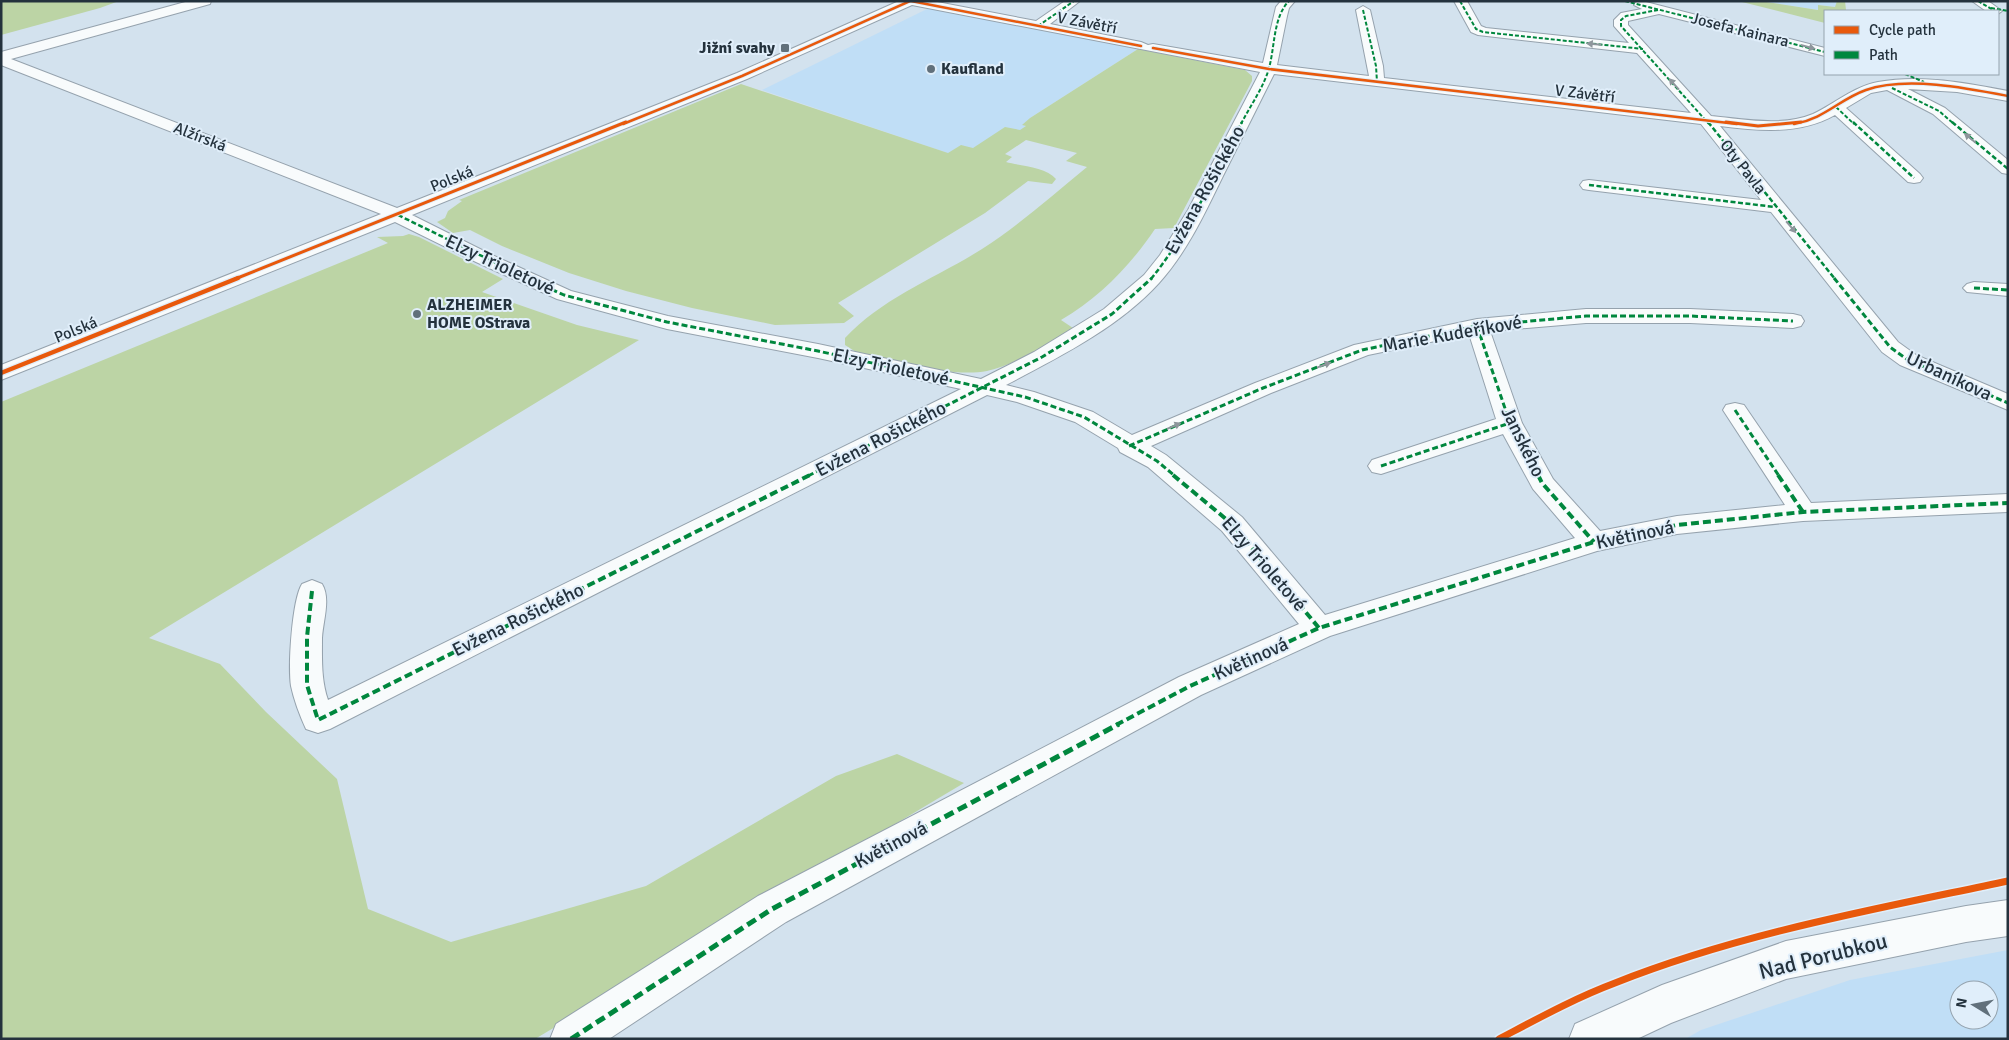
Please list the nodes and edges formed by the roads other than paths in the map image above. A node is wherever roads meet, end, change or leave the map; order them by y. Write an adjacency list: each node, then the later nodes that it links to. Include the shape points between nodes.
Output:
1 (205, 1): 14 (street, Alžírská)
2 (911, 1): 11 (street, V Závětří); 27 (street, Polská, via 742,76)
3 (1074, 1): 11 (street)
4 (1289, 1): 15 (street, Evžena Rošického, via 1280,16)
5 (1460, 1): 12 (street, one-way to 5, via 1483,32 1476,29)
6 (1625, 1): 9 (street, Josefa Kainara)
7 (1990, 8): 10 (street)
8 (1363, 10): 17 (street)
9 (1658, 10): 12 (street, Oty Pavla, via 1620,20 1621,26); 13 (street, Josefa Kainara, one-way to 13)
10 (2008, 11)
11 (1038, 26): 15 (street, V Závětří)
12 (1642, 49): 22 (street, Oty Pavla, one-way to 12)
13 (1824, 52)
14 (1, 59): 27 (street, Alžírská)
15 (1270, 69): 17 (street, V Závětří); 34 (street, Evžena Rošického, via 1197,210 1151,279 1112,314 1042,357)
16 (1907, 75): 19 (street)
17 (1377, 82): 22 (street, V Závětří)
18 (1889, 86): 19 (street, V Závětří); 21 (street, V Závětří, via 1867,90); 23 (street, one-way to 18, via 1939,111)
19 (1931, 86): 20 (street, V Závětří)
20 (2008, 96)
21 (1836, 107): 22 (street, V Závětří, via 1817,118 1793,124 1758,126); 24 (street)
22 (1706, 120): 26 (street, Oty Pavla)
23 (2008, 169)
24 (1914, 178)
25 (1589, 185): 26 (street)
26 (1775, 207): 32 (street, Oty Pavla, one-way to 32)
27 (398, 215): 33 (street, Polská); 34 (street, Elzy Trioletové, via 564,295 667,322)
28 (1974, 288): 29 (street)
29 (2008, 290)
30 (1793, 321): 31 (street, Marie Kudeříkové, via 1690,316 1586,316)
31 (1477, 326): 37 (street, Janského); 38 (street, Marie Kudeříkové, one-way to 31, via 1263,388 1362,350)
32 (1890, 347): 35 (street, Urbaníkova, via 1908,360)
33 (1, 373)
34 (983, 387): 38 (street, Elzy Trioletové, via 1025,397 1084,418); 43 (street, Evžena Rošického, via 318,720 307,685)
35 (2008, 404)
36 (1736, 410): 41 (street)
37 (1510, 423): 39 (street); 42 (street, Janského, via 1542,483)
38 (1129, 446): 44 (street, Elzy Trioletové, via 1157,461 1232,524)
39 (1381, 466)
40 (2008, 503): 41 (street, Květinová)
41 (1803, 512): 42 (street, Květinová, via 1677,526)
42 (1594, 542): 44 (street, Květinová)
43 (312, 591)
44 (1319, 628): 46 (street, Květinová, via 1190,686 772,909)
45 (2008, 918): 47 (street, Nad Porubkou, via 1786,960 1662,1006)
46 (572, 1039)
47 (1590, 1039)

